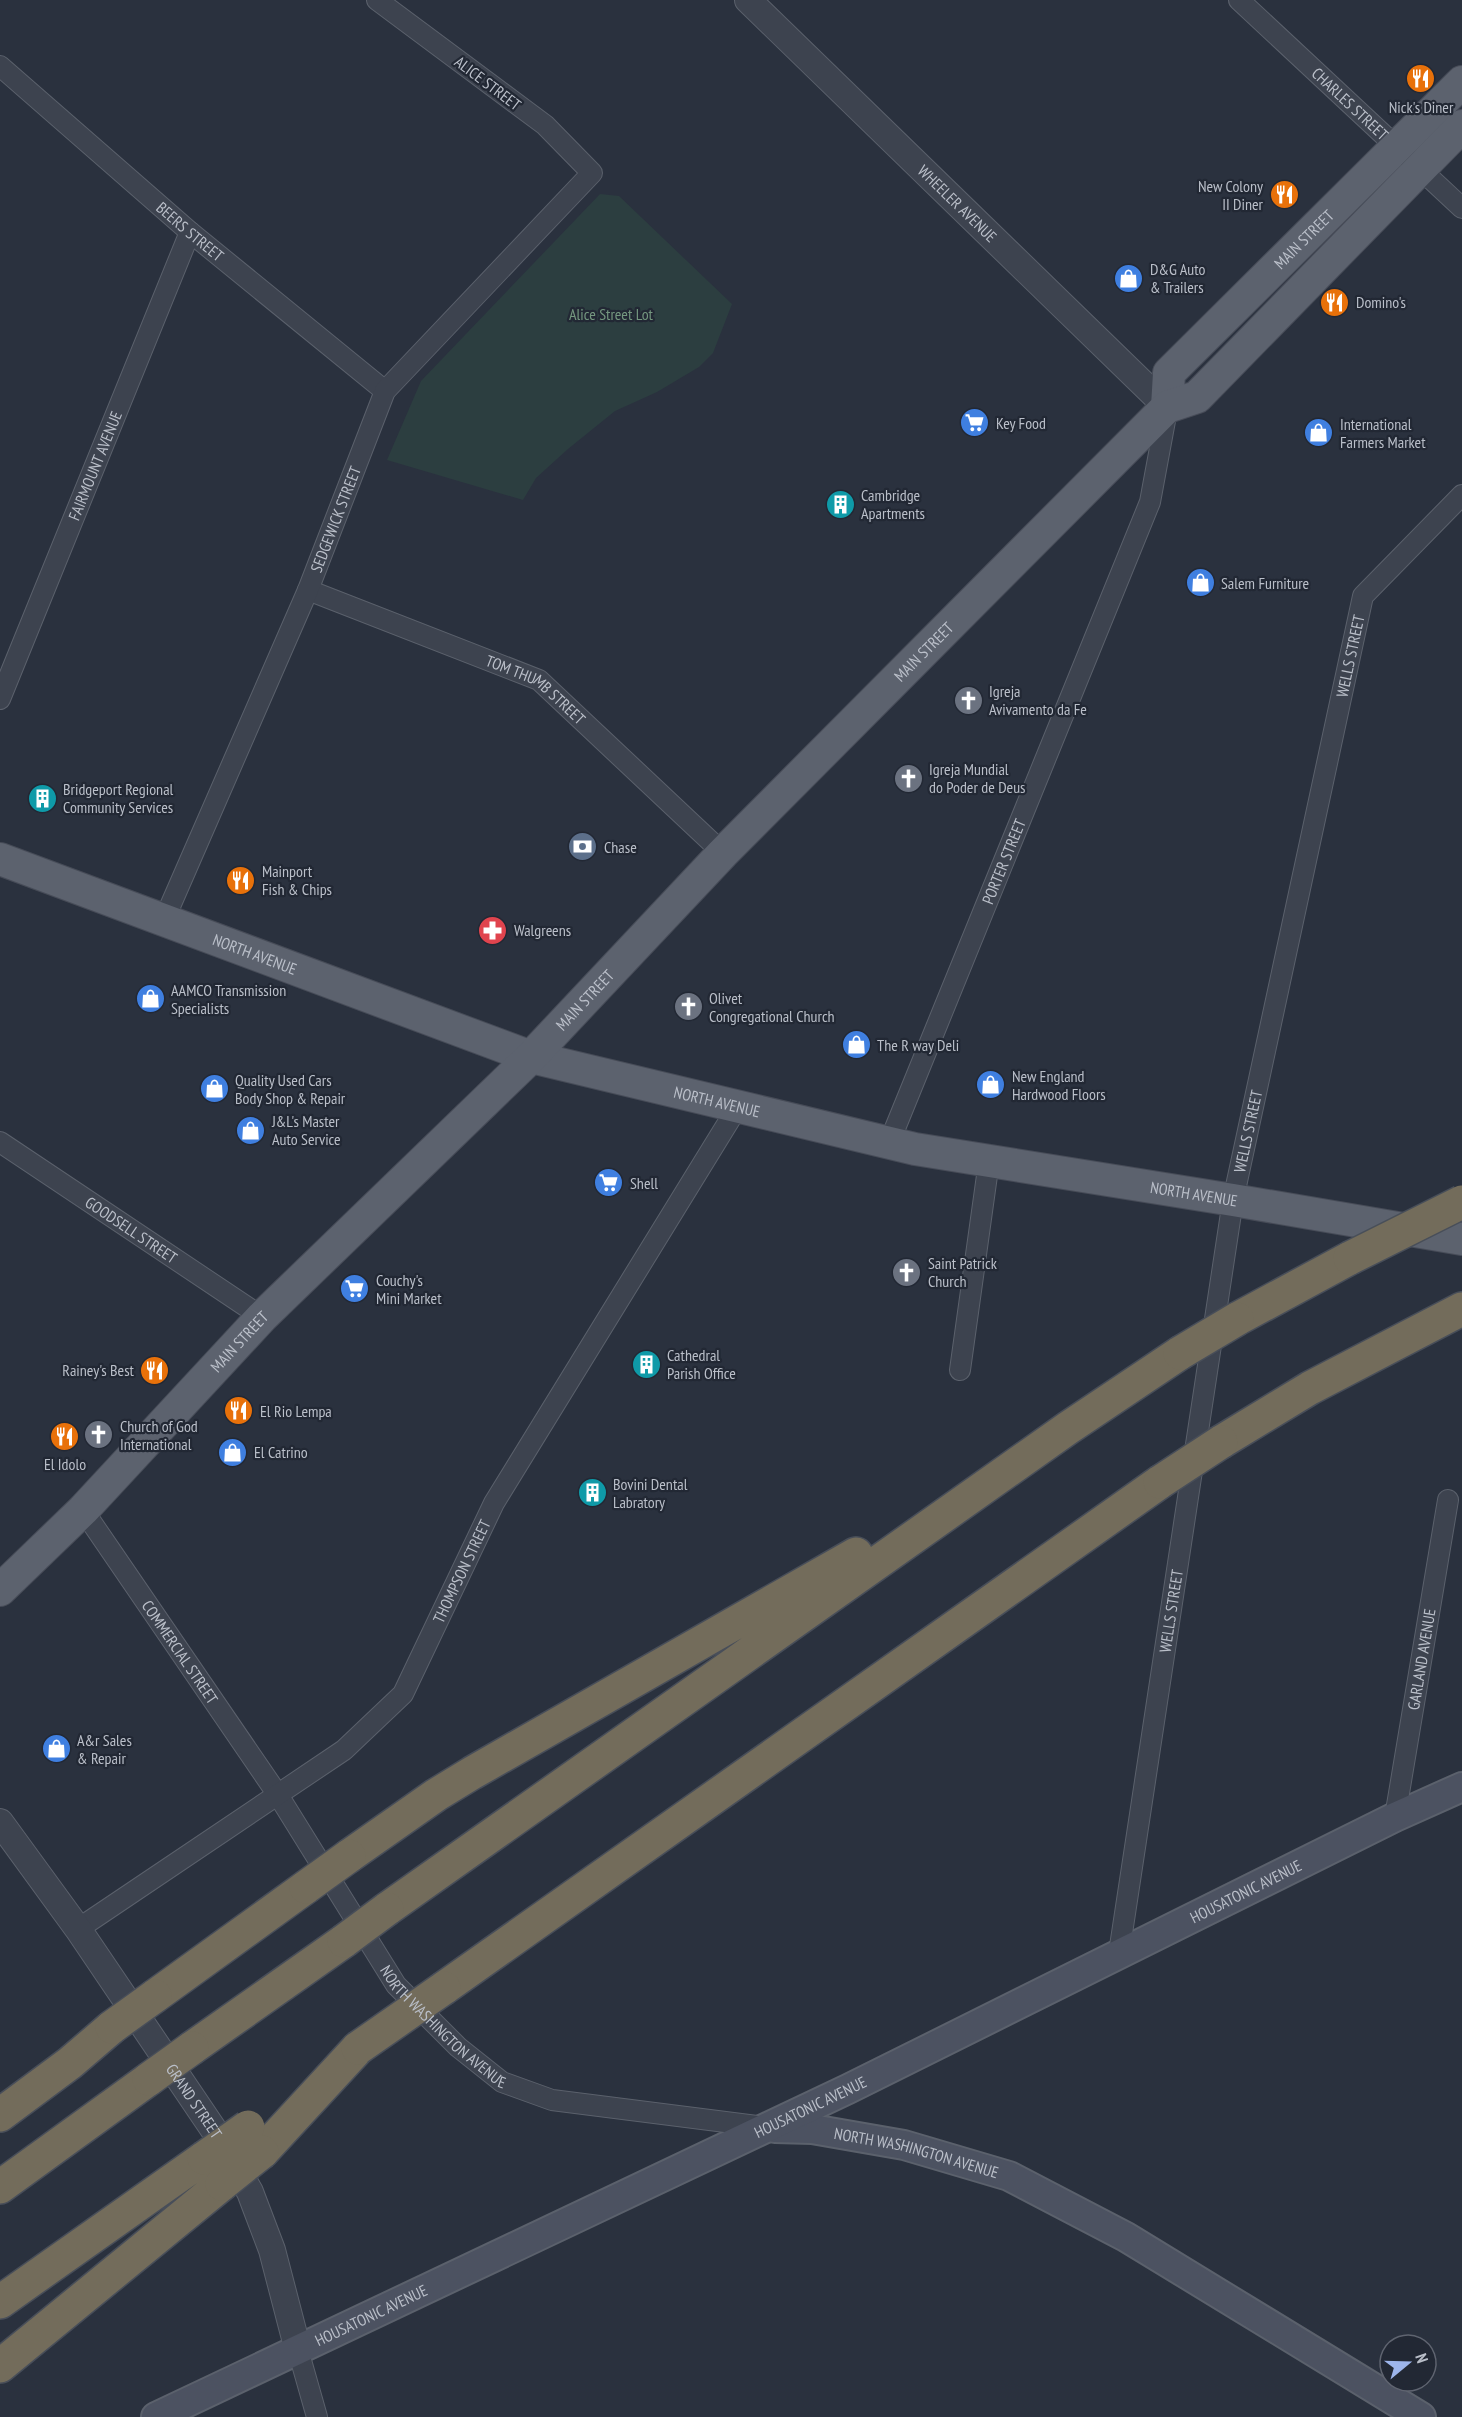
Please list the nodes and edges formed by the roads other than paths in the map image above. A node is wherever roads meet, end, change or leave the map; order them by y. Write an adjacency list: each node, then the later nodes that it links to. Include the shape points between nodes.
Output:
1 (376, 0): 9 (street, ALICE STREET, via 545,126)
2 (748, 0): 13 (street, WHEELER AVENUE)
3 (1239, 0): 7 (street, CHARLES STREET)
4 (0, 66): 11 (street, BEERS STREET)
5 (1462, 82): 7 (main road, MAIN STREET)
6 (1462, 126): 8 (main road, MAIN STREET)
7 (1398, 148): 8 (street, CHARLES STREET); 13 (main road, MAIN STREET, via 1169,374)
8 (1421, 170): 10 (street, CHARLES STREET); 13 (main road, MAIN STREET, via 1197,397)
9 (592, 173): 12 (street, SEDGEWICK STREET)
10 (1462, 208)
11 (190, 232): 12 (street, BEERS STREET); 16 (street, FAIRMOUNT AVENUE)
12 (385, 391): 15 (street, SEDGEWICK STREET)
13 (1167, 407): 17 (main road, MAIN STREET); 23 (street, PORTER STREET, via 1150,502)
14 (1462, 495): 25 (street, WELLS STREET, via 1363,596)
15 (308, 590): 17 (street, TOM THUMB STREET, via 539,680); 19 (street, SEDGEWICK STREET)
16 (0, 699)
17 (723, 853): 20 (main road, MAIN STREET)
18 (0, 859): 19 (main road, NORTH AVENUE)
19 (164, 920): 20 (main road, NORTH AVENUE)
20 (531, 1057): 21 (main road, NORTH AVENUE); 29 (main road, MAIN STREET)
21 (737, 1108): 23 (main road, NORTH AVENUE); 36 (street, THOMPSON STREET, via 494,1503 403,1694 344,1750)
22 (0, 1142): 29 (street, GOODSELL STREET)
23 (889, 1143): 24 (main road, NORTH AVENUE)
24 (989, 1161): 25 (main road, NORTH AVENUE); 30 (street)
25 (1233, 1200): 27 (main road, NORTH AVENUE); 40 (street, WELLS STREET)
26 (1462, 1202): 31 (highway, bridge, via 1237,1319)
27 (1462, 1239)
28 (1462, 1309): 45 (highway, bridge, via 1310,1388 1160,1482 358,2048)
29 (262, 1317): 33 (main road, MAIN STREET)
30 (960, 1370)
31 (1005, 1472): 41 (highway, bridge, via 748,1614 436,1795); 46 (highway, bridge)
32 (1448, 1500): 37 (street, GARLAND AVENUE)
33 (83, 1509): 34 (main road, MAIN STREET); 36 (street, COMMERCIAL STREET)
34 (0, 1590)
35 (1462, 1787): 37 (main road, HOUSATONIC AVENUE)
36 (278, 1795): 39 (street, THOMPSON STREET); 44 (street, NORTH WASHINGTON AVENUE, via 396,1985 458,2047 502,2082 552,2100)
37 (1395, 1817): 40 (main road, HOUSATONIC AVENUE)
38 (0, 1822): 39 (street, GRAND STREET)
39 (78, 1929): 48 (street, GRAND STREET, via 220,2139 250,2192 273,2250)
40 (1119, 1953): 44 (main road, HOUSATONIC AVENUE)
41 (112, 2027): 42 (highway); 43 (highway)
42 (0, 2091)
43 (0, 2115)
44 (767, 2128): 48 (main road, HOUSATONIC AVENUE); 52 (main road, NORTH WASHINGTON AVENUE, via 812,2129 904,2145 1009,2176 1126,2237)
45 (255, 2140): 47 (highway, bridge, via 204,2158); 49 (highway, bridge, via 222,2184)
46 (0, 2187)
47 (0, 2302)
48 (298, 2350): 50 (main road, HOUSATONIC AVENUE); 51 (street, GRAND STREET)
49 (0, 2366)
50 (156, 2417)
51 (317, 2417)
52 (1421, 2417)

